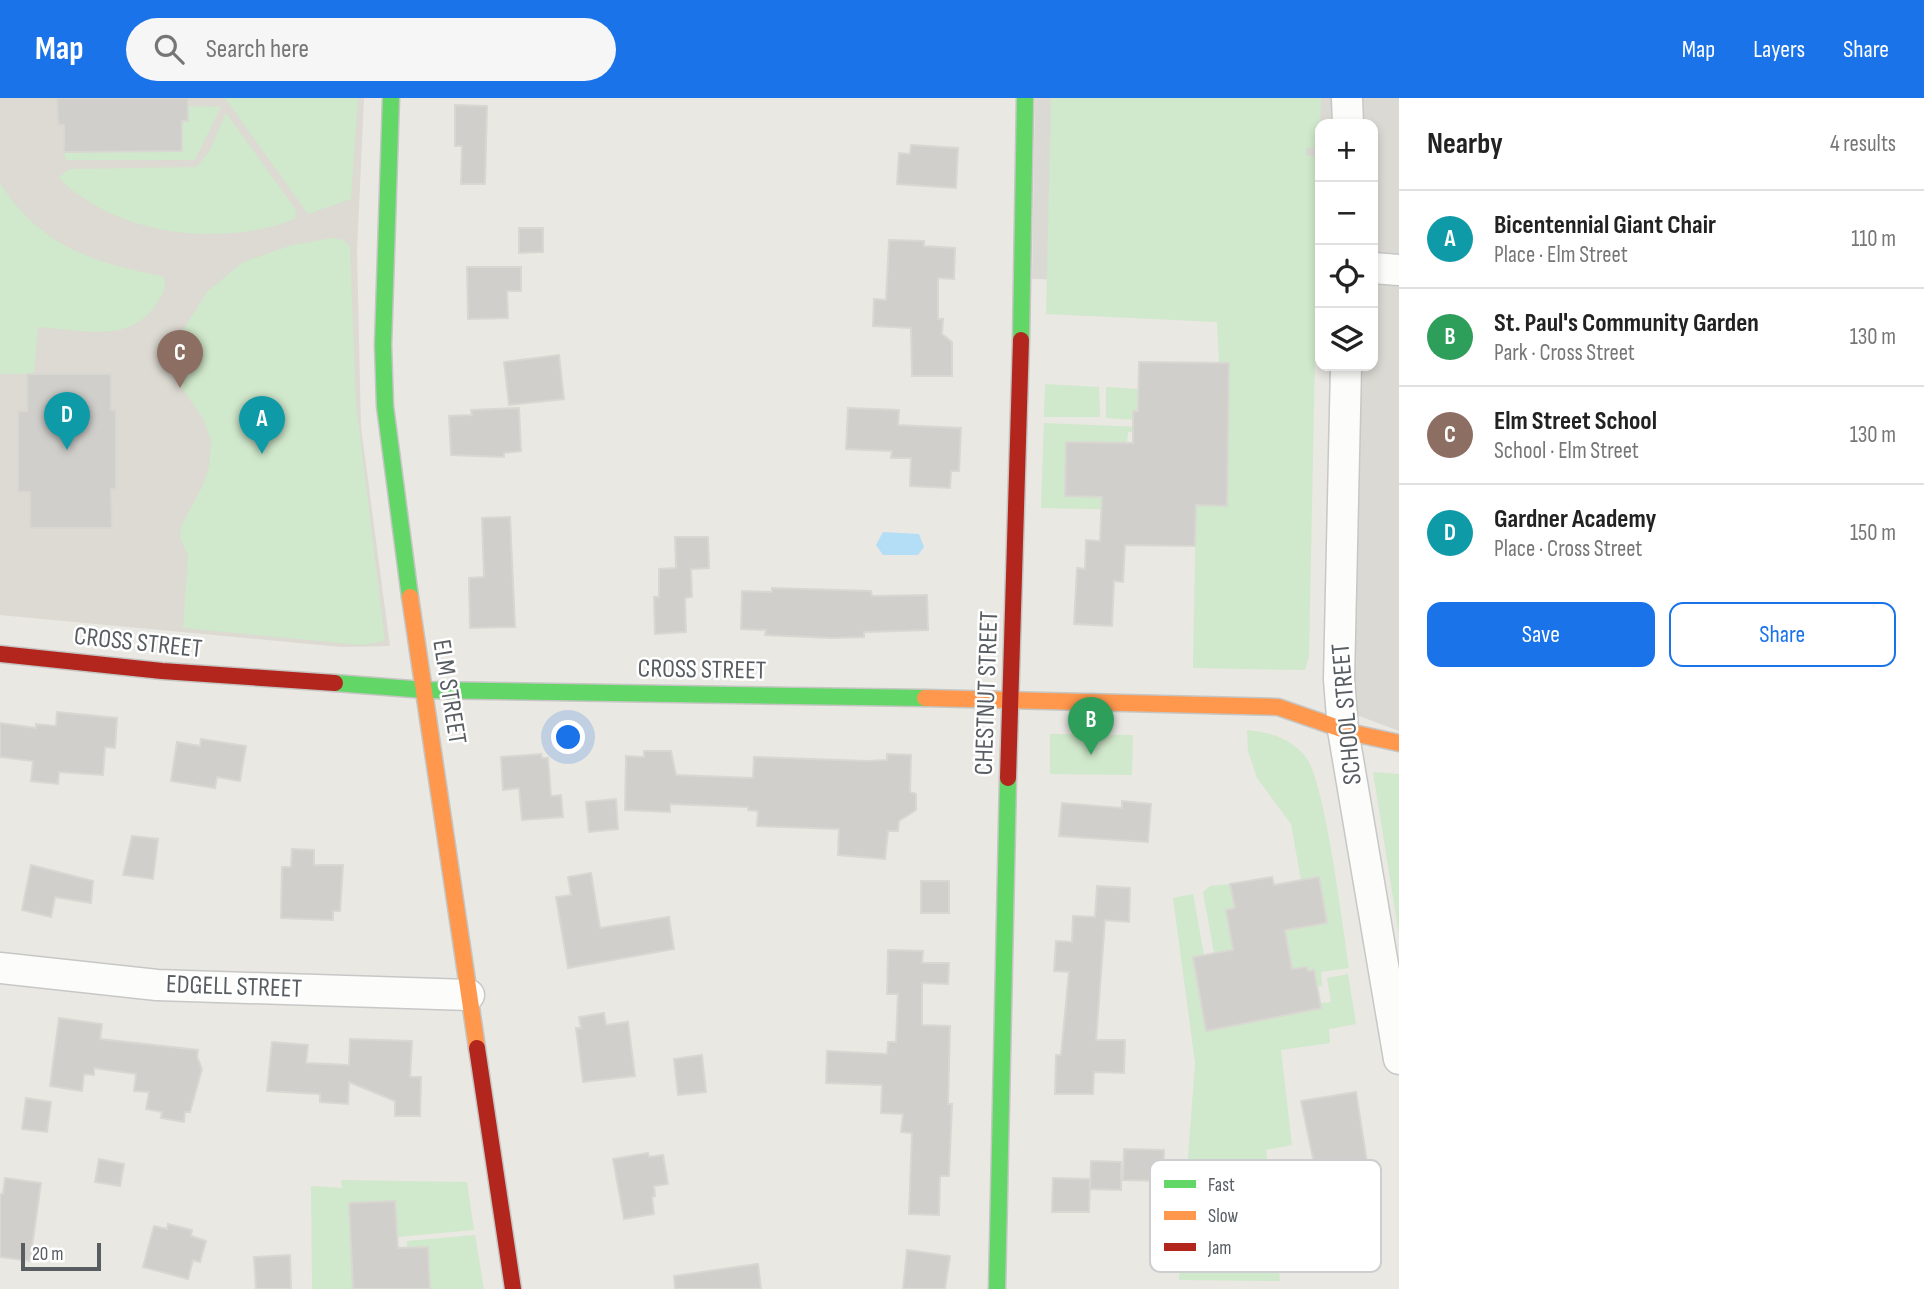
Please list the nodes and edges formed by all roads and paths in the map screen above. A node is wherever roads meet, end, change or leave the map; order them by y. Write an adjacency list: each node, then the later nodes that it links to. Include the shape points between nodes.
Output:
1 (391, 98): 9 (street, ELM STREET, via 382,303 385,406)
2 (1025, 98): 10 (street, CHESTNUT STREET)
3 (1348, 98): 4 (street)
4 (1348, 119)
5 (1378, 268): 6 (street)
6 (1399, 270)
7 (1346, 371): 11 (street, SCHOOL STREET, via 1339,679)
8 (0, 654): 9 (street, CROSS STREET)
9 (425, 690): 10 (street, CROSS STREET); 14 (street, ELM STREET)
10 (1011, 699): 11 (street, CROSS STREET, via 1278,707 1314,716); 17 (street, CHESTNUT STREET)
11 (1343, 730): 12 (street, CROSS STREET, via 1372,741); 15 (street, SCHOOL STREET)
12 (1399, 743)
13 (0, 968): 14 (street, EDGELL STREET, via 157,985)
14 (469, 995): 16 (street, ELM STREET)
15 (1399, 1059)
16 (513, 1289)
17 (997, 1289)

